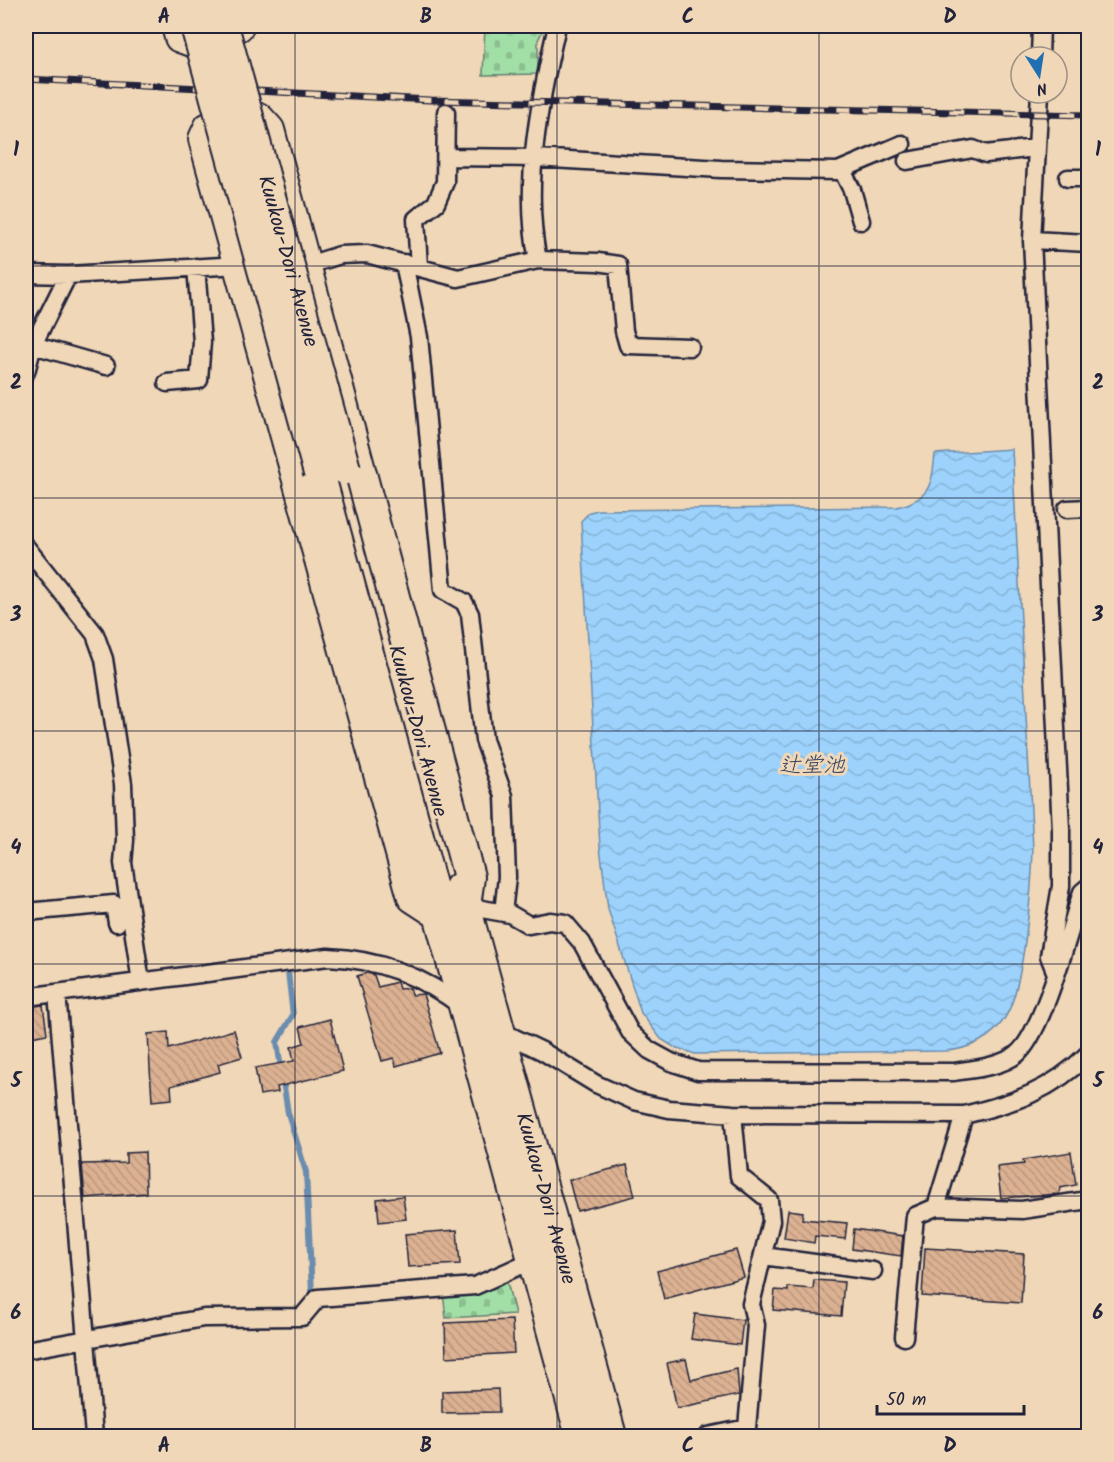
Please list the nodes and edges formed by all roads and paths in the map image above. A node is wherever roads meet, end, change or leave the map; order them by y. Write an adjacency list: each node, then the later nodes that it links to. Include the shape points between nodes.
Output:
1 (177, 26): 4 (highway, via 180,37 191,41)
2 (196, 26): 33 (highway, Kuukou-Dori Avenue, bridge)
3 (223, 26): 33 (highway, Kuukou-Dori Avenue, bridge)
4 (238, 26)
5 (557, 26): 13 (street, via 540,101)
6 (1041, 26): 7 (street)
7 (1040, 45)
8 (1039, 105): 11 (street)
9 (446, 112): 12 (street)
10 (902, 144): 15 (street)
11 (1035, 148): 14 (street, via 986,154 973,149); 19 (street)
12 (447, 157): 13 (street); 23 (street, via 445,182 436,203 416,219)
13 (535, 158): 15 (street, via 721,170); 21 (street, via 530,225)
14 (907, 161)
15 (842, 170): 18 (street)
16 (1068, 178): 17 (street)
17 (1089, 178)
18 (861, 221)
19 (1032, 240): 20 (street); 42 (street, via 1061,830 1060,886 1049,956)
20 (1089, 243)
21 (538, 260): 23 (street, via 458,278); 29 (street, via 618,266 628,345)
22 (239, 265): 24 (highway, via 204,139 209,128 258,118 269,130); 25 (street); 38 (highway, via 413,897)
23 (412, 265): 24 (street, via 367,254 340,255); 40 (street, via 443,590 464,602 470,614 484,740 504,796 507,877)
24 (305, 266): 38 (highway, via 469,877)
25 (196, 267): 27 (street); 32 (street, via 202,342 199,380)
26 (26, 274): 27 (street)
27 (68, 275): 28 (street)
28 (33, 345): 30 (street); 31 (street)
29 (690, 347)
30 (106, 366)
31 (26, 368)
32 (167, 383)
33 (332, 471): 38 (highway, Kuukou-Dori Avenue)
34 (1089, 508): 35 (street)
35 (1067, 509)
36 (26, 547): 43 (street, via 95,634 104,659 123,784 123,863)
37 (1089, 887): 42 (street, via 1082,892)
38 (452, 910): 40 (street); 46 (highway, Kuukou-Dori Avenue); 47 (highway, Kuukou-Dori Avenue)
39 (26, 912): 41 (street, via 114,904)
40 (503, 913): 42 (street, via 529,925 565,923 582,943 630,1032 648,1050 698,1071 954,1072 986,1066 1016,1054 1032,1034 1044,1012)
41 (117, 922)
42 (1055, 971)
43 (141, 982): 44 (street); 46 (street, via 317,958 358,958 421,981)
44 (57, 993): 45 (street); 56 (street)
45 (26, 997)
46 (464, 1008): 47 (street); 54 (highway, Kuukou-Dori Avenue)
47 (500, 1032): 49 (street, via 634,1101 669,1109); 61 (highway, Kuukou-Dori Avenue)
48 (1089, 1054): 50 (street, via 1066,1076 1028,1095 999,1107)
49 (733, 1114): 50 (street); 53 (street, via 739,1176 769,1200 771,1221)
50 (964, 1114): 52 (street)
51 (1089, 1200): 52 (street, via 1022,1210)
52 (936, 1207): 57 (street, via 915,1216)
53 (763, 1256): 55 (street); 62 (street, via 751,1304 756,1325 747,1428)
54 (533, 1260): 56 (street, via 475,1286 318,1298 302,1317 204,1318 108,1337); 60 (highway, Kuukou-Dori Avenue)
55 (873, 1272)
56 (86, 1337): 58 (street); 59 (street)
57 (904, 1337)
58 (26, 1350)
59 (94, 1437)
60 (581, 1437)
61 (611, 1437)
62 (708, 1437)

